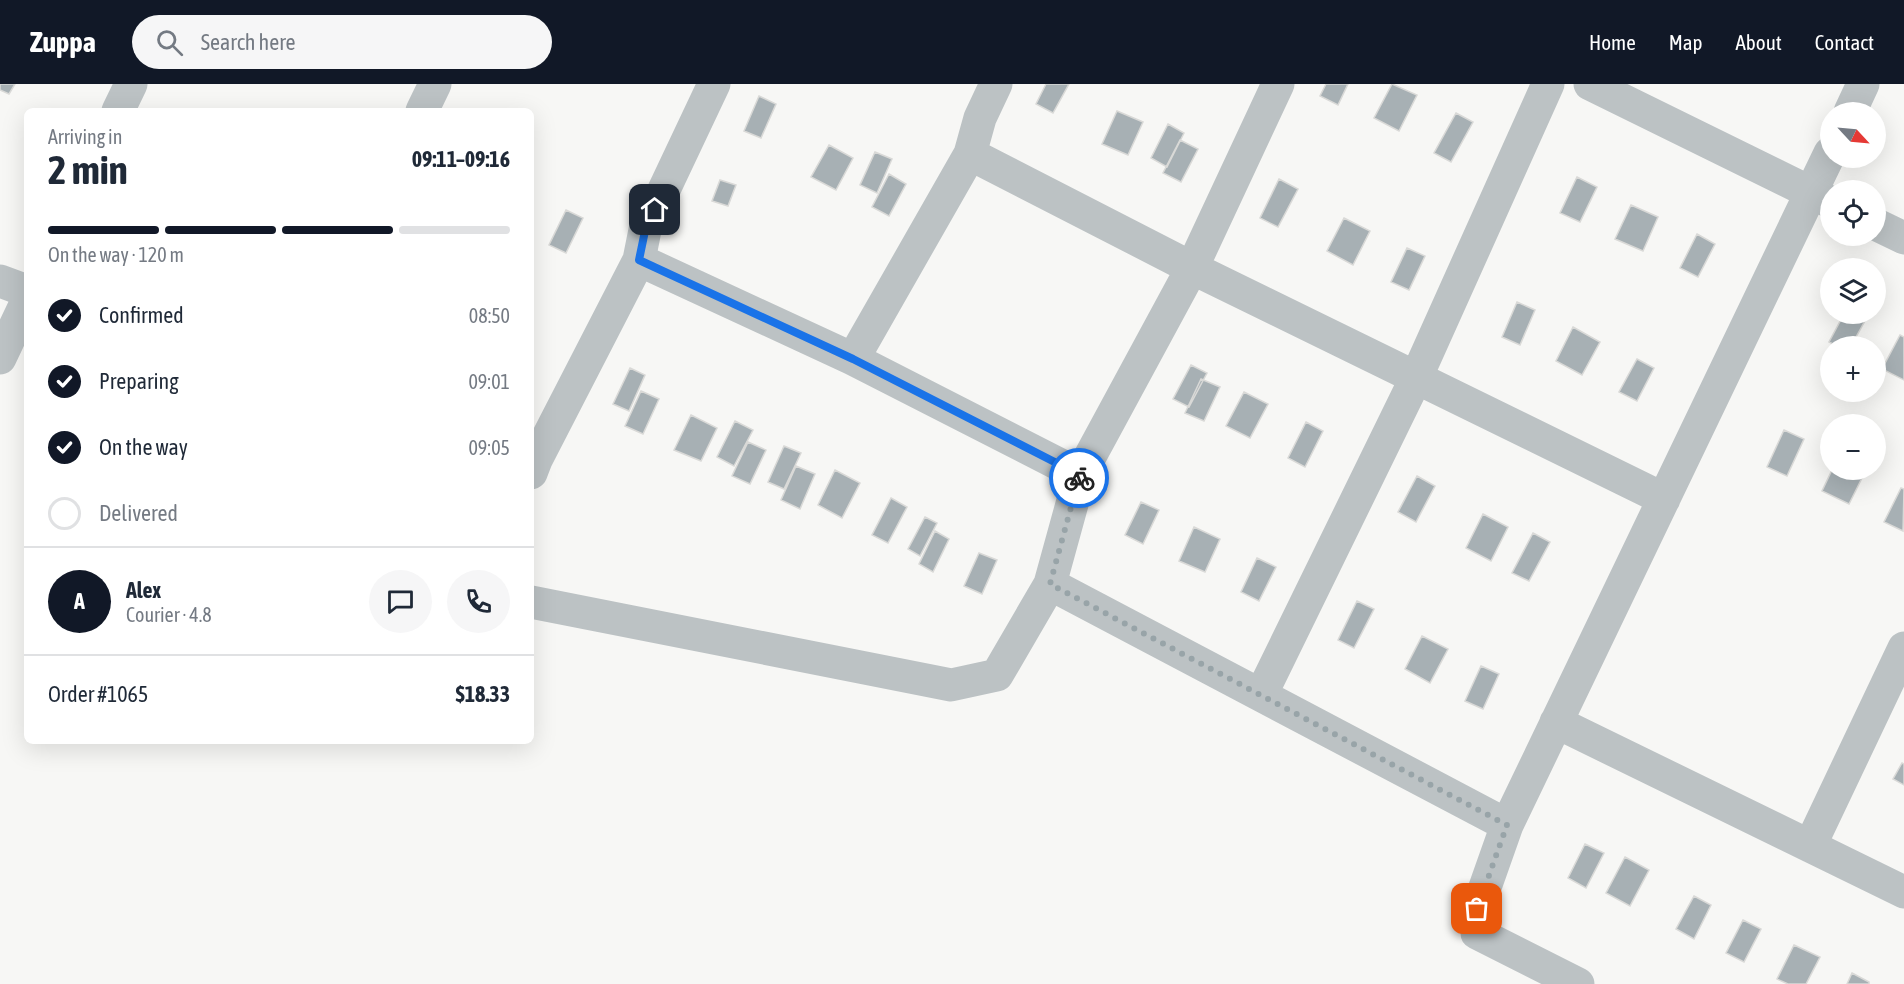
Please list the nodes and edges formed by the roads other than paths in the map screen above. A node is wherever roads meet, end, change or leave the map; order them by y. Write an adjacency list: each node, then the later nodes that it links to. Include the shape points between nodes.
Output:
1 (131, 84): 10 (street)
2 (435, 84): 11 (street)
3 (714, 84): 17 (street, via 645,231)
4 (996, 84): 12 (street, via 980,118)
5 (1278, 84): 18 (street)
6 (1548, 84): 24 (street)
7 (1590, 84): 13 (street)
8 (1863, 84): 9 (street)
9 (1855, 102)
10 (119, 108)
11 (423, 108)
12 (970, 154): 18 (street); 23 (street)
13 (1820, 197)
14 (1820, 199): 27 (street)
15 (1886, 229): 16 (street)
16 (1904, 238)
17 (639, 260): 23 (street); 25 (street)
18 (1192, 268): 24 (street); 26 (street)
19 (0, 281): 20 (street)
20 (24, 290)
21 (24, 307): 22 (street)
22 (0, 358)
23 (853, 359): 26 (street)
24 (1416, 378): 27 (street); 31 (street)
25 (534, 465)
26 (1080, 475): 28 (street)
27 (1664, 499): 32 (street)
28 (1050, 584): 29 (street, via 997,675 951,685); 31 (street)
29 (534, 603)
30 (1904, 648): 34 (street)
31 (1261, 695): 33 (street)
32 (1556, 722): 33 (street); 34 (street)
33 (1507, 825): 36 (street, via 1477,909 1478,933)
34 (1810, 846): 35 (street)
35 (1904, 892)
36 (1578, 984)

